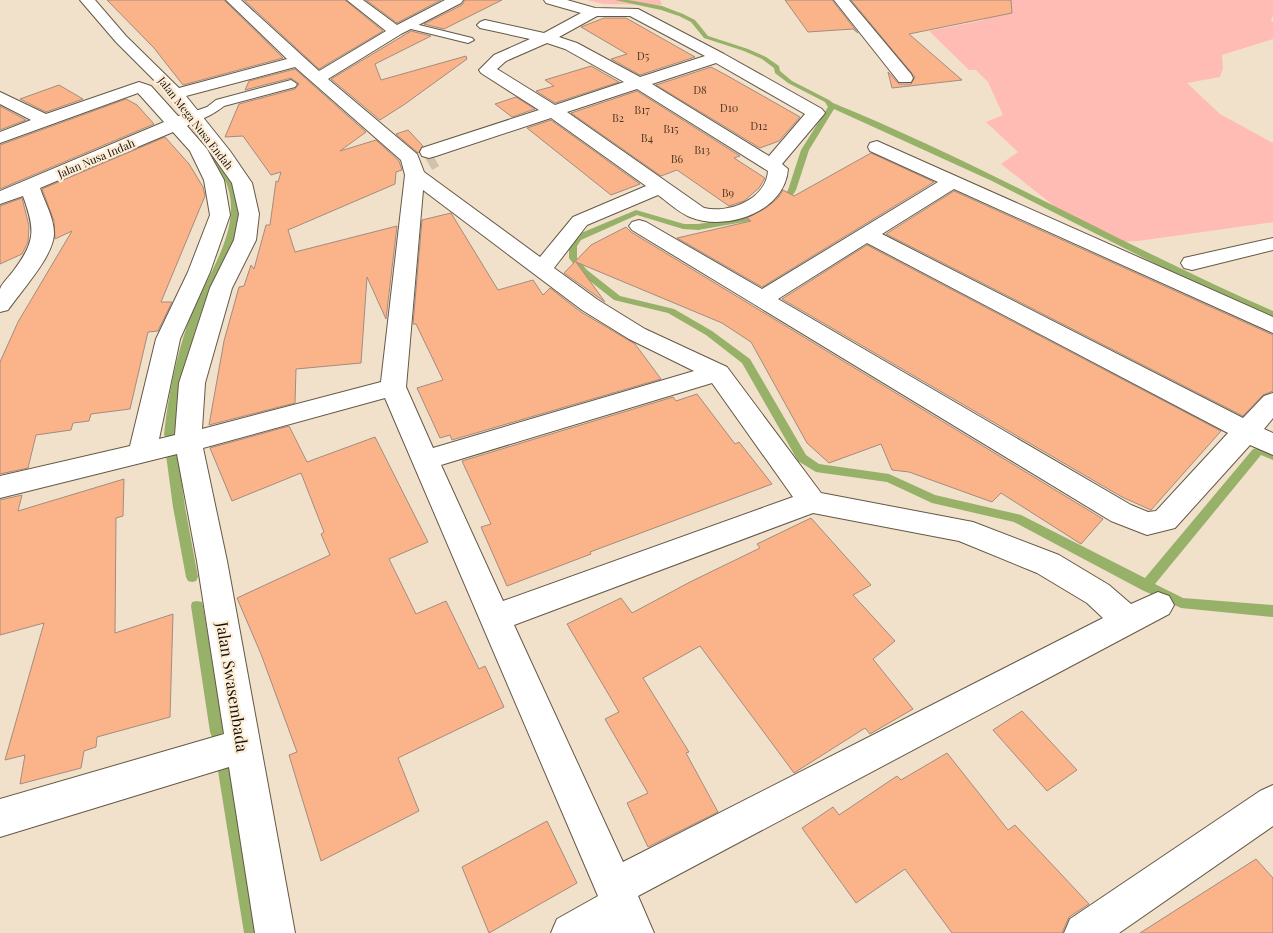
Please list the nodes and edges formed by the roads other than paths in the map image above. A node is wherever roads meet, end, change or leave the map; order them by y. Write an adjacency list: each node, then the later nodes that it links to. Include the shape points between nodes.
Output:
1 (87, 0): 17 (street, Jalan Mega Nusa Endah)
2 (232, 0): 13 (street)
3 (354, 0): 9 (street)
4 (456, 0): 9 (street)
5 (551, 0): 7 (street)
6 (842, 0): 15 (street)
7 (594, 12): 10 (street); 12 (street, via 633,12)
8 (484, 25): 10 (street)
9 (402, 28): 11 (lane); 14 (street)
10 (546, 38): 16 (street, via 571,46); 19 (street, via 500,58 486,70)
11 (468, 40)
12 (718, 57): 16 (street); 25 (street, via 816,113)
13 (294, 72): 14 (street); 17 (street); 21 (lane)
14 (318, 78): 24 (street)
15 (905, 78)
16 (638, 83): 19 (street); 25 (street)
17 (176, 94): 21 (street, Jalan Mega Nusa Endah)
18 (0, 97): 20 (street)
19 (553, 111): 24 (street); 28 (street)
20 (45, 120): 21 (street, via 139,86); 22 (street)
21 (183, 120): 27 (street, Jalan Nusa Indah); 42 (street, Jalan Mega Nusa Endah, via 223,156 242,183 250,214 244,240 221,288 192,383); 44 (street, via 214,180 220,215 199,272 168,339)
22 (0, 138)
23 (877, 147): 26 (street)
24 (424, 159): 34 (street); 39 (street)
25 (771, 165): 28 (street, via 778,169 779,178 774,187 761,201 731,214 713,216 699,213)
26 (953, 181): 31 (street); 37 (street)
27 (29, 186): 29 (street, Jalan Nusa Indah); 36 (street, via 42,224 43,239)
28 (660, 187): 34 (street, via 580,220)
29 (0, 198)
30 (639, 226): 35 (street)
31 (867, 235): 35 (street); 41 (street)
32 (1273, 244): 33 (street)
33 (1192, 264)
34 (541, 270): 38 (street, via 637,334)
35 (762, 299): 41 (street, via 1121,513 1147,524 1164,520)
36 (0, 305)
37 (1273, 326)
38 (718, 373): 45 (street); 47 (street)
39 (393, 387): 42 (street); 45 (street)
40 (1273, 402): 41 (street)
41 (1246, 431): 43 (street)
42 (188, 442): 44 (street); 49 (street, Jalan Swasembada, via 212,561)
43 (1273, 445)
44 (142, 453): 46 (street)
45 (425, 460): 48 (street)
46 (0, 487)
47 (812, 502): 48 (street); 52 (street, via 963,530 1048,564 1098,594 1143,612)
48 (495, 618): 52 (street)
49 (242, 746): 51 (street); 53 (street, Jalan Swasembada)
50 (1273, 804): 55 (street)
51 (0, 818)
52 (623, 908): 54 (street)
53 (275, 933)
54 (571, 933)
55 (1084, 933)

